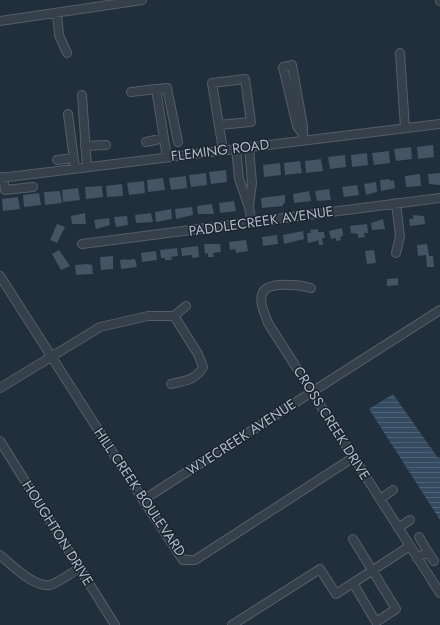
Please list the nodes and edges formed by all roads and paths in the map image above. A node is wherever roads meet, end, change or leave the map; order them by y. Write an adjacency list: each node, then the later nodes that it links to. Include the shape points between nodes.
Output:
1 (142, 0): 2 (street)
2 (57, 13): 3 (street); 4 (street, via 58,35)
3 (0, 21)
4 (67, 53)
5 (400, 53): 12 (street)
6 (156, 89): 7 (street); 14 (street); 16 (street, via 167,88)
7 (131, 92)
8 (82, 95): 18 (street)
9 (68, 114): 23 (street)
10 (440, 124): 12 (street, FLEMING ROAD)
11 (219, 125): 11 (street, via 251,122 245,79 212,83); 21 (street)
12 (406, 128): 13 (street, FLEMING ROAD)
13 (302, 137): 13 (street, via 304,126 292,65 283,67); 19 (street, FLEMING ROAD)
14 (164, 138): 15 (street); 22 (street)
15 (146, 142)
16 (178, 142)
17 (106, 145): 18 (street)
18 (85, 146): 25 (street)
19 (249, 147): 20 (street, FLEMING ROAD); 32 (street, via 252,183)
20 (236, 148): 21 (street, FLEMING ROAD); 32 (street, via 241,188)
21 (223, 150): 22 (street, FLEMING ROAD)
22 (167, 157): 25 (street, FLEMING ROAD)
23 (73, 158): 24 (street); 26 (street)
24 (57, 160)
25 (87, 167): 26 (street, FLEMING ROAD)
26 (75, 168): 27 (street, FLEMING ROAD)
27 (2, 178): 29 (street)
28 (33, 187): 29 (street)
29 (2, 190)
30 (440, 198): 31 (street, PADDLECREEK AVENUE)
31 (396, 203): 33 (street, PADDLECREEK AVENUE); 35 (street, via 400,236)
32 (249, 207): 33 (street)
33 (252, 222): 34 (street, PADDLECREEK AVENUE)
34 (82, 244)
35 (396, 253)
36 (0, 276): 41 (street, HILL CREEK BOULEVARD)
37 (311, 288): 44 (street, CROSS CREEK DRIVE, via 294,284 268,288 263,292 262,298 268,322)
38 (186, 306): 40 (street)
39 (440, 310): 44 (street, WYECREEK AVENUE)
40 (174, 316): 41 (street, via 148,316 100,327); 42 (street, via 198,354 203,367 199,375)
41 (51, 356): 43 (street); 49 (street, HILL CREEK BOULEVARD)
42 (171, 384)
43 (0, 388)
44 (313, 391): 46 (street, CROSS CREEK DRIVE); 49 (street, WYECREEK AVENUE)
45 (0, 441): 59 (street, HOUGHTON DRIVE)
46 (354, 457): 48 (street, CROSS CREEK DRIVE); 49 (street, HILL CREEK BOULEVARD, via 195,560 187,561 180,558)
47 (393, 490): 48 (street)
48 (380, 499): 51 (street, CROSS CREEK DRIVE)
49 (143, 500)
50 (410, 520): 51 (street)
51 (398, 528): 54 (street, CROSS CREEK DRIVE)
52 (419, 537): 55 (street)
53 (353, 539): 60 (street)
54 (410, 546): 57 (street, CROSS CREEK DRIVE); 60 (street)
55 (428, 552): 57 (street); 58 (street)
56 (0, 556): 59 (street, via 34,583 42,585 51,585)
57 (417, 558): 62 (street, CROSS CREEK DRIVE)
58 (434, 561)
59 (80, 568): 63 (street, HOUGHTON DRIVE)
60 (373, 570): 61 (street); 61 (street, via 396,609 376,622)
61 (352, 583): 64 (street, via 336,594 320,568)
62 (439, 589)
63 (115, 625)
64 (232, 625)

